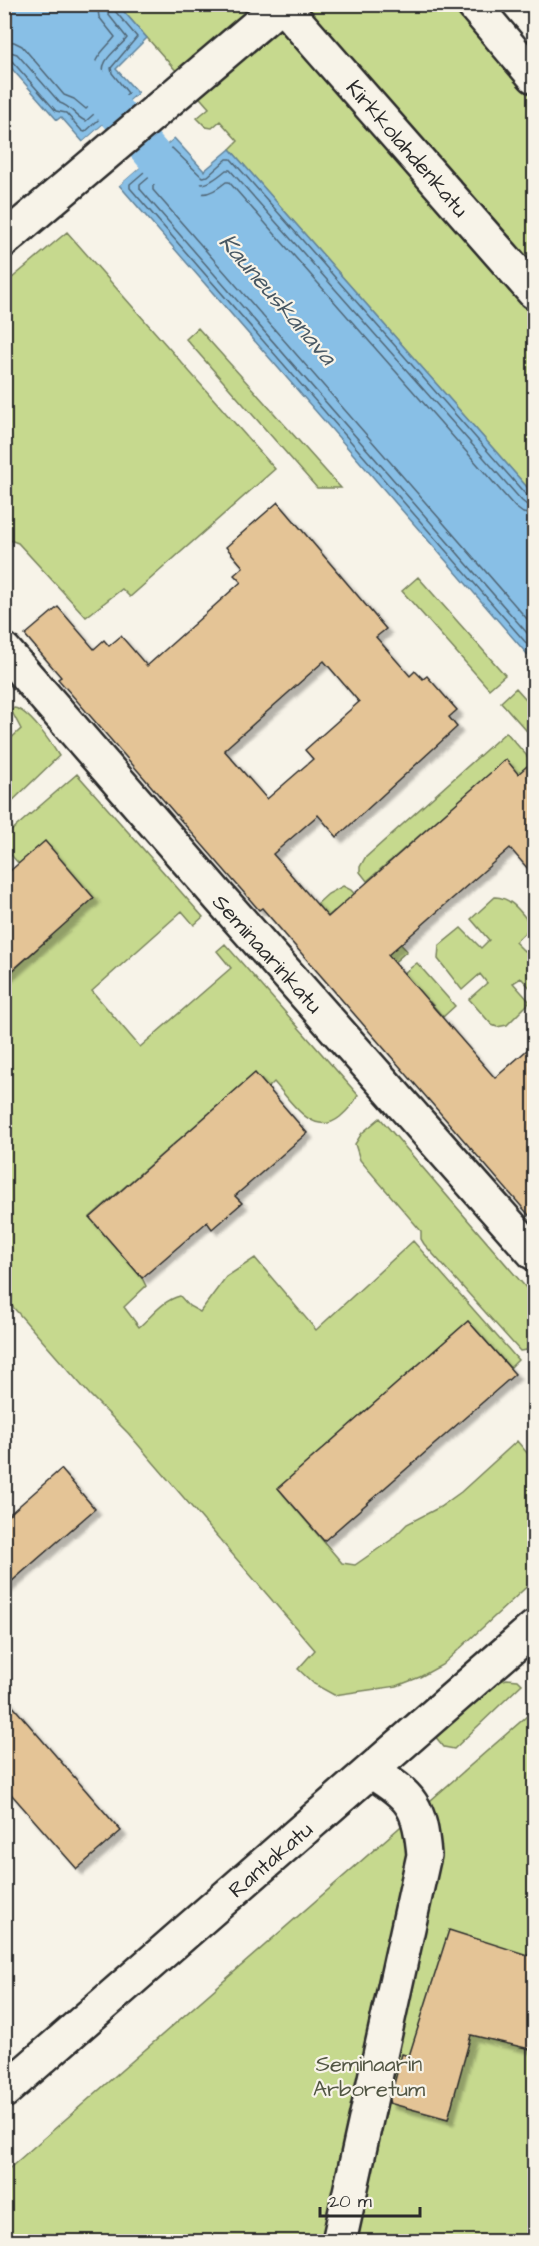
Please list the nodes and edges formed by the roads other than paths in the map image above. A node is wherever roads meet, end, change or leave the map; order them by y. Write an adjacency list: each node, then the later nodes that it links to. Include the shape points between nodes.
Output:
1 (472, 4): 3 (street)
2 (281, 5): 4 (street); 5 (street, Kirkkolahdenkatu)
3 (534, 76)
4 (4, 240)
5 (534, 292)
6 (4, 650): 7 (street, Seminaarinkatu)
7 (534, 1253)
8 (534, 1628): 9 (street, Rantakatu)
9 (371, 1771): 10 (street, Rantakatu); 11 (street, via 400,1790 411,1803 419,1820 424,1855)
10 (4, 2091)
11 (339, 2241)

